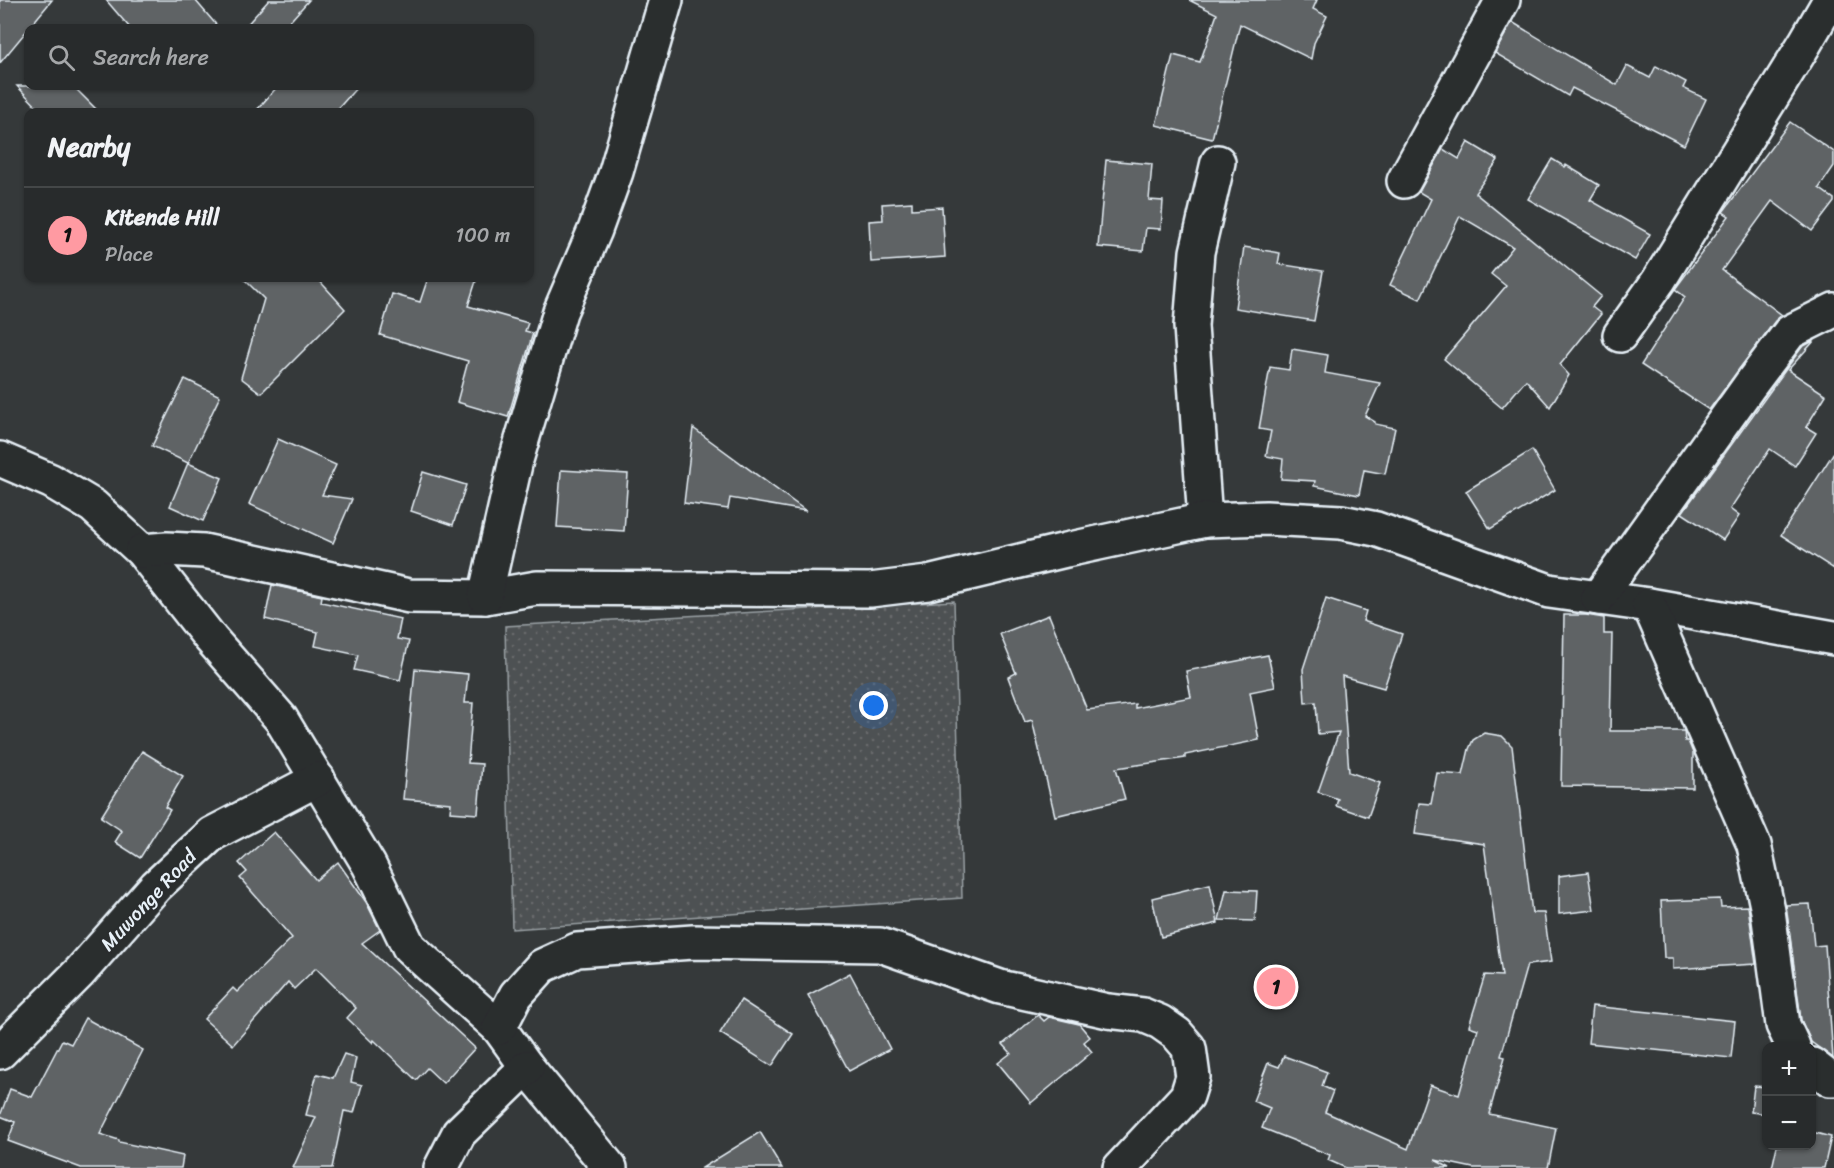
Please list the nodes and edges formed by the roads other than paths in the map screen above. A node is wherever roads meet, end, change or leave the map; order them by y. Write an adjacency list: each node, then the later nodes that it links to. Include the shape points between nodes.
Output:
1 (666, 0): 11 (street, via 616,172 560,312 516,460)
2 (1503, 0): 5 (street)
3 (1830, 0): 7 (street, via 1659,280)
4 (1218, 162): 9 (street, via 1197,252 1191,326)
5 (1404, 181)
6 (1834, 310): 12 (street, via 1790,332)
7 (1620, 335)
8 (0, 459): 10 (street, via 51,481 93,506)
9 (1205, 520): 11 (street, via 928,583 882,588 537,588); 12 (street, via 1341,522 1376,529 1549,591)
10 (142, 551): 11 (street, via 204,551 409,596); 15 (street, via 281,719)
11 (485, 597)
12 (1598, 598): 13 (street)
13 (1649, 605): 14 (street); 17 (street, via 1754,845 1768,911 1783,1026)
14 (1834, 638)
15 (318, 779): 16 (street, via 369,866 409,947); 18 (street, Muwonge Road, via 212,834 156,886 80,974)
16 (499, 1028): 19 (street); 24 (street, via 516,995 542,966 577,950 693,942 880,945 1000,987 1143,1015 1177,1034 1189,1048 1193,1077 1187,1096)
17 (1791, 1042)
18 (0, 1052)
19 (527, 1067): 22 (street, via 459,1133); 23 (street)
20 (1816, 1068): 21 (street)
21 (1834, 1079)
22 (441, 1168)
23 (610, 1168)
24 (1120, 1168)

